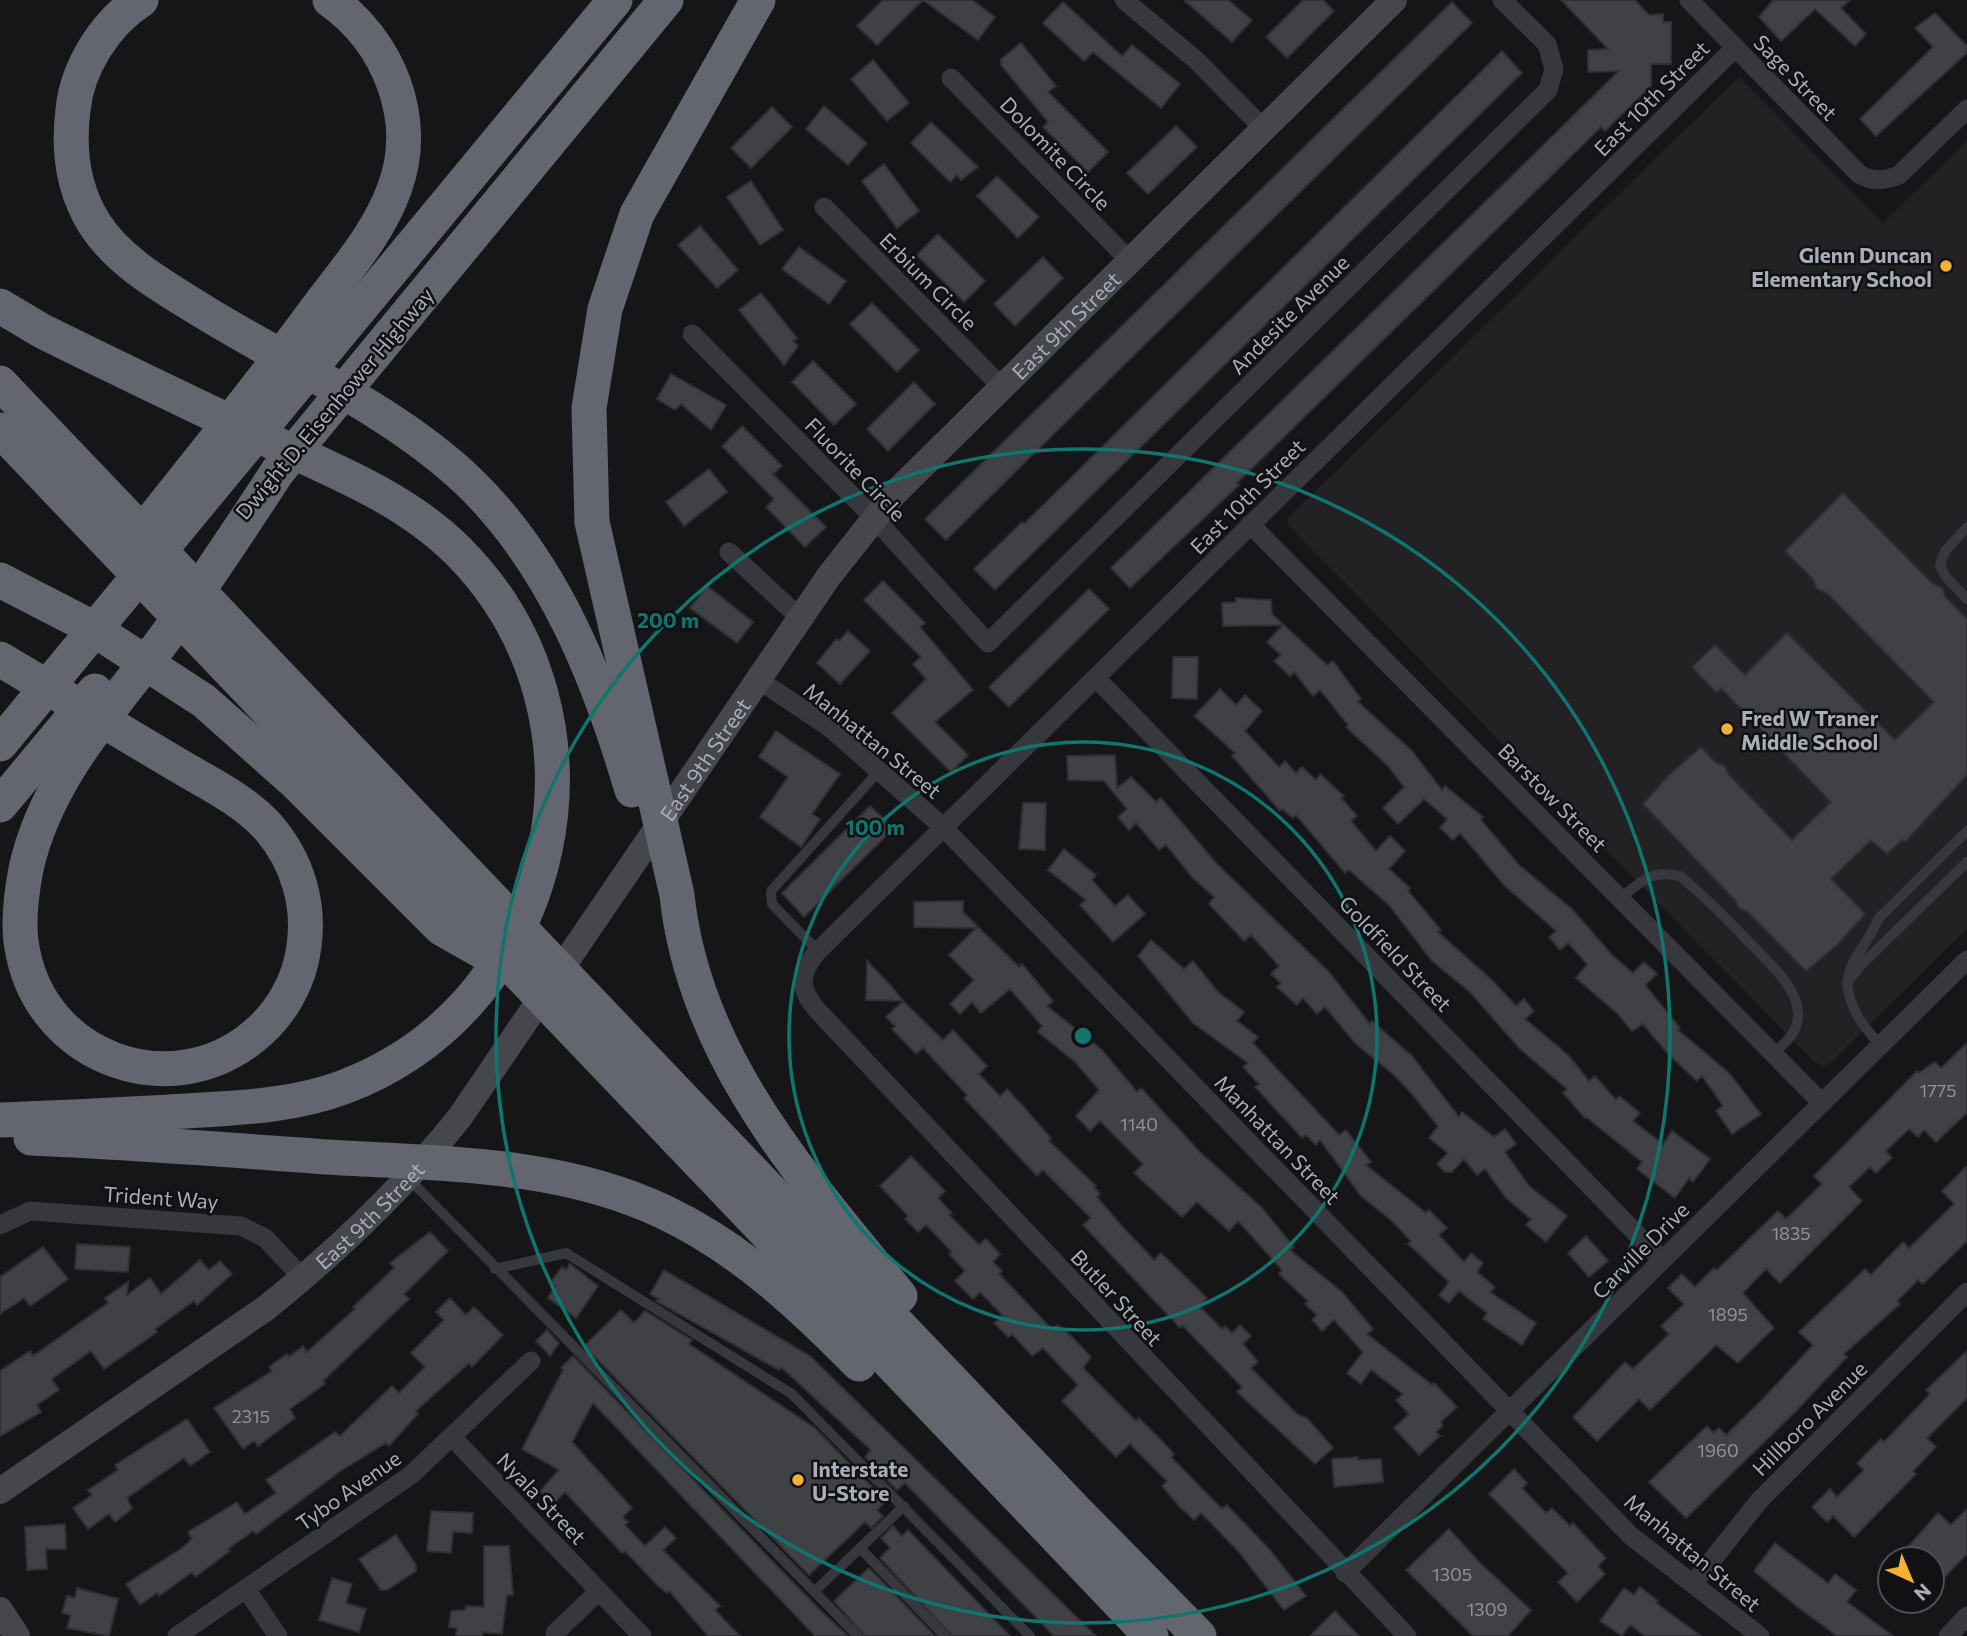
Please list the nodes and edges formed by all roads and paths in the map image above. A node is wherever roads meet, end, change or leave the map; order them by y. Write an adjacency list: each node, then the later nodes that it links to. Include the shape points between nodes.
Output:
1 (141, 0): 36 (highway, via 114,23 82,72 74,101 72,163 94,224 137,268 238,334 413,437 471,484 537,566 571,624)
2 (330, 0): 34 (highway, via 362,27 379,50 400,103 402,156 385,211 265,379)
3 (615, 0): 35 (highway, Dwight D. Eisenhower Highway)
4 (666, 0): 21 (highway, Dwight D. Eisenhower Highway)
5 (758, 0): 36 (highway, via 637,214 605,309 593,375 588,446 592,522)
6 (1124, 0): 13 (street, via 1196,60)
7 (1394, 0): 13 (street, East 9th Street)
8 (1502, 0): 30 (street, Andesite Avenue, via 1547,44 1554,69 1548,90 988,643)
9 (1699, 3): 10 (street, Sage Street)
10 (1735, 48): 12 (street, Sage Street, via 1859,174 1874,180 1899,175); 24 (street, East 10th Street)
11 (951, 78): 15 (street, Dolomite Circle)
12 (1967, 109)
13 (1264, 129): 15 (street, East 9th Street)
14 (824, 207): 19 (street, Erbium Circle)
15 (1129, 260): 19 (street, East 9th Street)
16 (0, 306): 52 (highway, via 41,331 367,487 425,523 473,567 515,627 543,696 554,772 548,840 528,904 494,970 460,1012 419,1048 372,1075 323,1094 258,1107)
17 (692, 334): 23 (street, Fluorite Circle)
18 (0, 383): 22 (highway)
19 (1002, 387): 23 (street, East 9th Street)
20 (0, 430): 22 (highway)
21 (278, 471): 31 (highway, via 202,586 65,772 40,822 25,872 20,923 27,970 46,1007 73,1037 107,1059 146,1070 186,1069 219,1059 261,1031 299,971 306,931 296,872 267,825 240,802 163,756); 38 (highway, Dwight D. Eisenhower Highway)
22 (89, 501): 43 (highway, via 242,661)
23 (874, 518): 29 (street, East 9th Street); 30 (street, Fluorite Circle)
24 (1250, 524): 32 (street, East 10th Street); 42 (street, Barstow Street)
25 (1967, 527): 28 (lane, via 1945,551 1940,565)
26 (729, 552): 29 (street)
27 (14, 587): 43 (highway, via 136,654 204,701 295,782)
28 (1967, 599)
29 (800, 618): 33 (street, East 9th Street)
30 (984, 639)
31 (0, 659)
32 (1096, 678): 39 (street, East 10th Street); 56 (street, Goldfield Street)
33 (759, 680): 37 (street, Manhattan Street, via 829,727); 54 (street, East 9th Street, via 468,1106)
34 (0, 712)
35 (0, 744)
36 (637, 770): 65 (highway, via 701,1005 734,1073 770,1132)
37 (879, 771): 39 (street, Manhattan Street); 44 (lane, via 771,891 772,904)
38 (0, 805)
39 (943, 827): 44 (street, East 10th Street); 61 (street, Manhattan Street)
40 (1967, 831): 46 (lane, via 1878,919 1850,967)
41 (1967, 862): 46 (lane)
42 (1622, 897): 50 (street, Barstow Street); 50 (lane, via 1644,879 1662,872 1680,876 1776,968 1797,1003 1797,1027)
43 (460, 909): 48 (highway); 48 (highway, via 516,969)
44 (818, 951): 47 (street, East 10th Street, via 804,970)
45 (1967, 960): 49 (street, Carville Drive)
46 (1847, 983): 49 (lane, via 1858,1019)
47 (802, 984): 67 (street, Butler Street, via 818,1011)
48 (596, 1030): 65 (highway)
49 (1881, 1045): 51 (street, Carville Drive)
50 (1774, 1052): 51 (street, Barstow Street)
51 (1822, 1103): 56 (street, Carville Drive)
52 (0, 1120)
53 (0, 1137): 65 (highway, via 490,1167 604,1189 662,1211 722,1244 802,1308 913,1419)
54 (407, 1177): 57 (lane); 58 (street, East 9th Street)
55 (0, 1225): 58 (street, Trident Way, via 30,1211 241,1226 265,1238)
56 (1662, 1260): 61 (street, Carville Drive)
57 (495, 1269): 64 (lane, via 566,1253 792,1394); 71 (lane)
58 (303, 1278): 63 (street, East 9th Street, via 244,1324)
59 (1967, 1292): 68 (street, Hillboro Avenue, via 1759,1501)
60 (531, 1362): 62 (street, Tybo Avenue)
61 (1510, 1411): 67 (street, Carville Drive); 68 (street, Manhattan Street, via 1631,1535)
62 (452, 1437): 69 (street, Tybo Avenue, via 411,1475); 70 (street, Nyala Street)
63 (0, 1490)
64 (904, 1506): 66 (lane); 81 (lane)
65 (1066, 1523): 82 (highway); 83 (highway)
66 (860, 1548): 71 (lane); 80 (lane)
67 (1345, 1573): 84 (street, Butler Street)
68 (1693, 1584): 85 (street, Manhattan Street)
69 (246, 1589): 76 (street, Tybo Avenue); 77 (street)
70 (599, 1591): 74 (street); 78 (street, Nyala Street)
71 (815, 1591): 79 (lane)
72 (0, 1610): 75 (street)
73 (1967, 1616): 86 (street)
74 (555, 1633)
75 (17, 1636)
76 (177, 1636)
77 (278, 1636)
78 (642, 1636)
79 (858, 1636)
80 (945, 1636)
81 (1030, 1636)
82 (1151, 1636)
83 (1199, 1636)
84 (1407, 1636)
85 (1759, 1636)
86 (1948, 1636)

